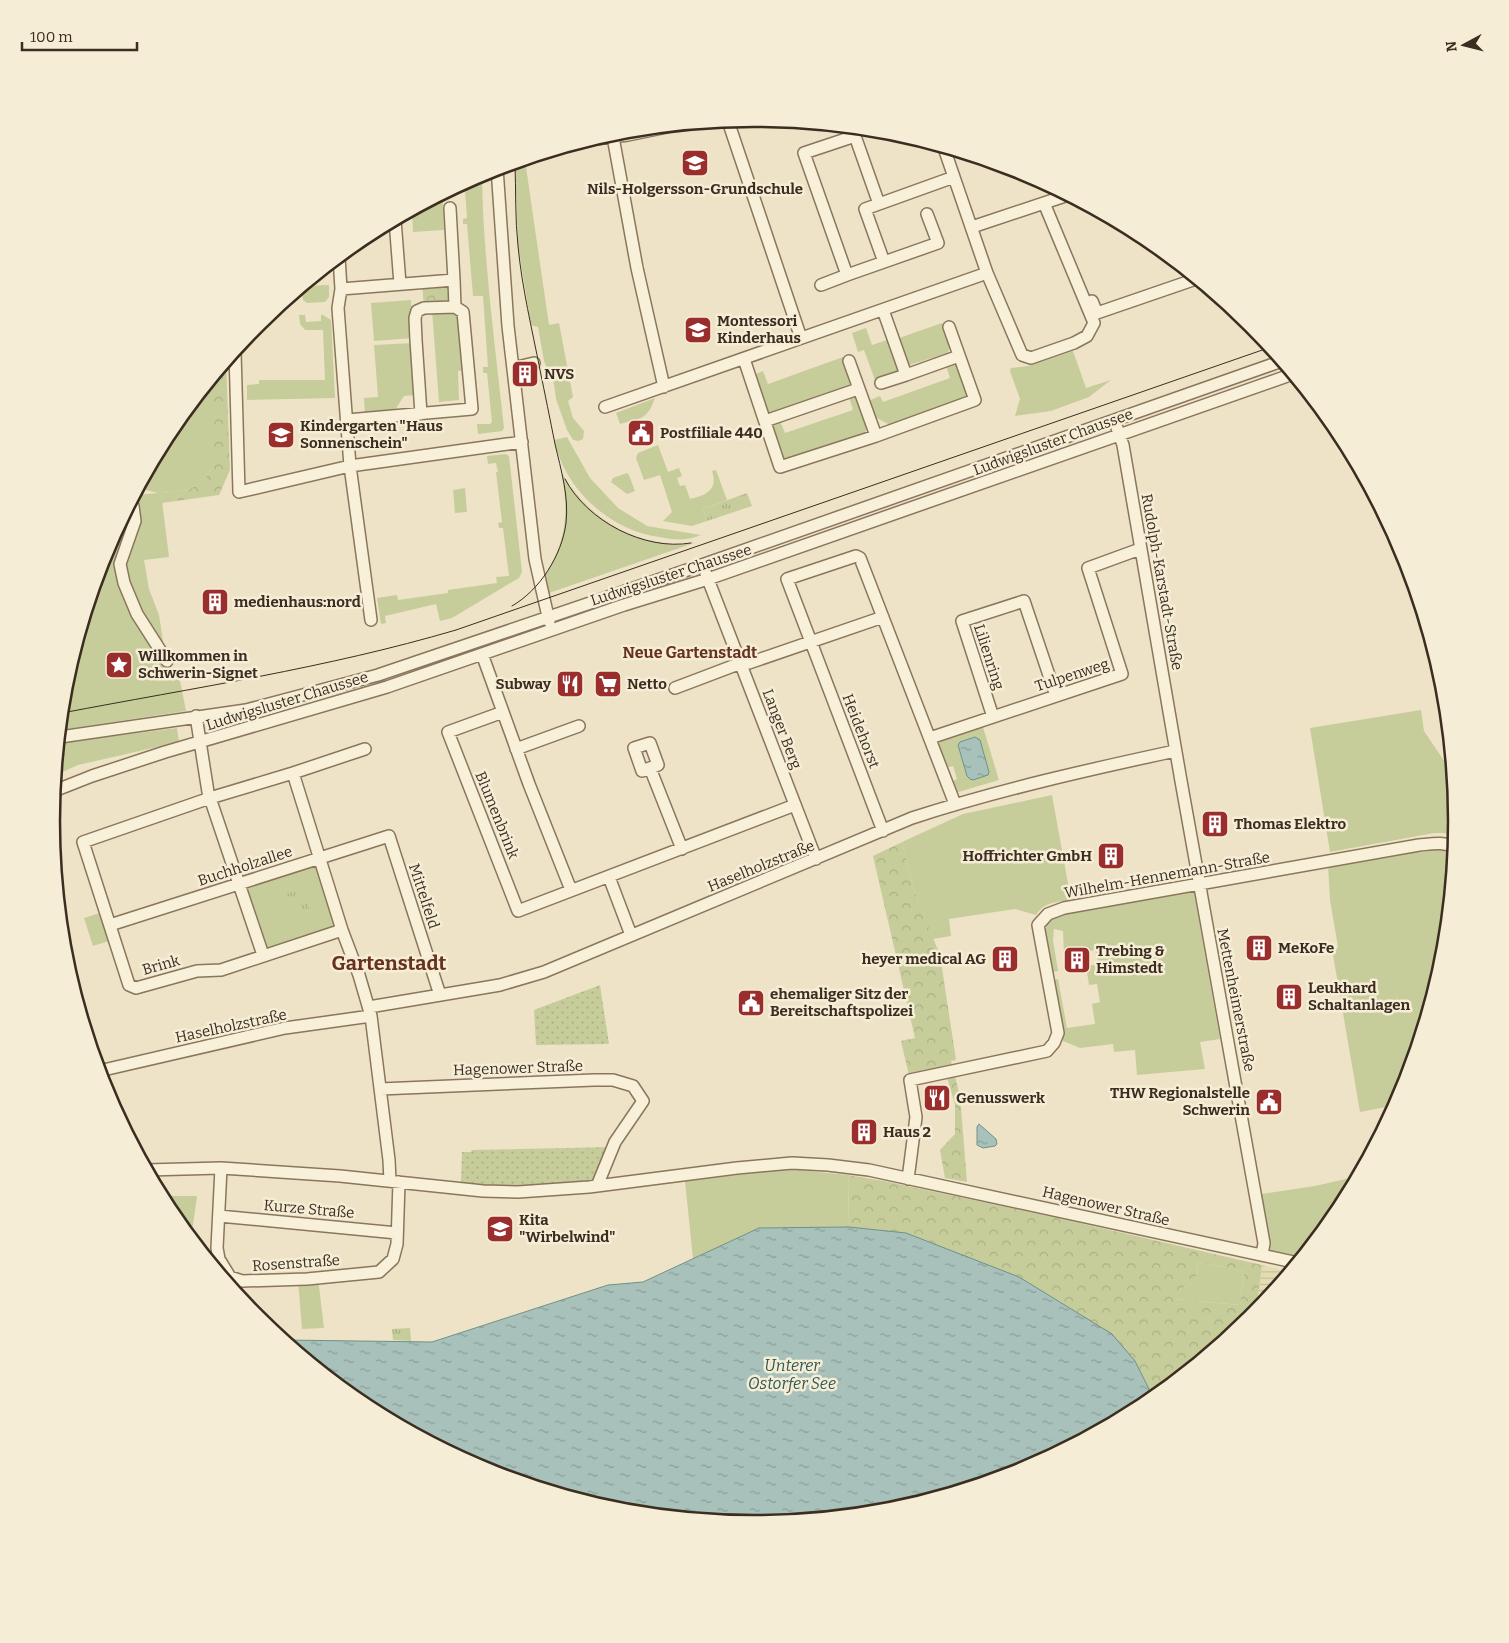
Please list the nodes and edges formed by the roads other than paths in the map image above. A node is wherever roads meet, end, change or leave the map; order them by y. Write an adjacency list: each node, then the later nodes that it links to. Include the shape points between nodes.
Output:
1 (730, 128): 26 (street)
2 (614, 141): 37 (street, via 635,260)
3 (946, 155): 5 (street)
4 (497, 177): 33 (street)
5 (954, 177): 8 (street); 12 (street)
6 (1059, 198): 7 (street)
7 (1044, 203): 12 (street); 15 (street, via 1094,323 1087,336 1031,358 1022,355)
8 (879, 204): 13 (street, via 865,209); 16 (street, via 855,136 804,153)
9 (450, 208): 17 (street)
10 (927, 214): 13 (street, via 938,243)
11 (396, 227): 20 (street)
12 (972, 228): 15 (street)
13 (884, 262): 16 (street)
14 (340, 266): 22 (street)
15 (987, 274): 24 (street)
16 (847, 275): 21 (street)
17 (454, 280): 20 (street); 23 (street)
18 (1190, 281): 19 (street, via 1097,313)
19 (1086, 283)
20 (400, 284): 22 (street)
21 (821, 285)
22 (341, 289): 42 (street, via 338,308)
23 (455, 307): 40 (street, via 417,311); 40 (street, via 463,312 472,409)
24 (883, 310): 26 (street); 34 (street)
25 (949, 327): 27 (street)
26 (802, 338): 28 (street)
27 (960, 356): 34 (street); 45 (street, via 975,400)
28 (744, 359): 37 (street); 43 (street)
29 (235, 360): 47 (street, via 239,492)
30 (849, 361): 38 (street)
31 (534, 363): 33 (street)
32 (1276, 363): 41 (street, Ludwigsluster Chaussee)
33 (513, 368): 46 (street)
34 (906, 374): 36 (street)
35 (1287, 376): 44 (street, Ludwigsluster Chaussee)
36 (881, 383)
37 (664, 387): 39 (street)
38 (858, 389): 43 (street); 45 (street)
39 (605, 407)
40 (422, 414): 42 (street)
41 (1114, 419): 44 (street, Rudolph-Karstadt-Straße); 50 (street, Ludwigsluster Chaussee)
42 (347, 420): 47 (street)
43 (765, 421): 45 (street, via 780,467)
44 (1119, 434): 49 (street, Rudolph-Karstadt-Straße); 51 (street, Ludwigsluster Chaussee)
45 (876, 436)
46 (522, 442): 47 (street); 52 (street, via 535,559)
47 (350, 466): 54 (street)
48 (133, 511): 58 (street, via 134,521 120,564 124,583 137,614)
49 (1140, 549): 61 (street, Tulpenweg, via 1088,568 1122,674); 71 (street, Rudolph-Karstadt-Straße)
50 (702, 565): 51 (street, Langer Berg); 52 (street, Ludwigsluster Chaussee)
51 (708, 579): 55 (street, Ludwigsluster Chaussee); 59 (street, Langer Berg)
52 (548, 616): 55 (street); 63 (street, Ludwigsluster Chaussee, via 378,675 246,710)
53 (883, 617): 56 (street); 56 (street, Heidehorst, via 860,558 856,556 787,579); 67 (street, Heidehorst)
54 (372, 620)
55 (552, 630): 57 (street, Ludwigsluster Chaussee)
56 (811, 642): 59 (street); 78 (street, Heidehorst)
57 (482, 654): 62 (street); 68 (street, Ludwigsluster Chaussee, via 387,687)
58 (167, 661)
59 (741, 664): 60 (street); 77 (street, Langer Berg)
60 (675, 688)
61 (1056, 696): 64 (street, Tulpenweg); 64 (street, Lilienring, via 1024,601 962,621)
62 (503, 712): 70 (street); 87 (street, Blumenbrink, via 448,732 518,911)
63 (196, 716): 66 (street, Ludwigsluster Chaussee); 68 (street)
64 (993, 717): 67 (street, Tulpenweg)
65 (579, 726): 70 (street)
66 (65, 736)
67 (930, 738): 76 (street)
68 (201, 742): 74 (street, Ludwigsluster Chaussee); 75 (street)
69 (365, 749): 73 (street)
70 (516, 749): 87 (street)
71 (1175, 750): 76 (street, Haselholzstraße, via 1046,779); 86 (street, Mettenheimerstraße)
72 (650, 768): 81 (street)
73 (293, 773): 75 (street); 82 (street)
74 (61, 788)
75 (210, 798): 85 (street); 88 (street, via 83,842)
76 (955, 804): 78 (street, Haselholzstraße)
77 (795, 805): 81 (street); 83 (street, Langer Berg)
78 (883, 831): 83 (street, Haselholzstraße)
79 (389, 836): 82 (street, Buchholzallee); 92 (street, Mittelfeld)
80 (1449, 844): 86 (street, Wilhelm-Hennemann-Straße, via 1431,844)
81 (682, 848): 84 (street)
82 (319, 858): 85 (street, Buchholzallee); 89 (street)
83 (816, 859): 90 (street, Haselholzstraße)
84 (609, 876): 87 (street, Blumenbrink); 90 (street)
85 (239, 884): 88 (street, Buchholzallee); 91 (street)
86 (1199, 884): 98 (street, Wilhelm-Hennemann-Straße, via 1048,914 1038,925 1058,1033 1054,1043 1047,1051 910,1080 916,1117); 103 (street, Mettenheimerstraße, via 1264,1243)
87 (571, 890)
88 (110, 925): 91 (street, Brink, via 130,984 136,988 197,971 221,970)
89 (342, 930): 91 (street, Brink); 93 (street)
90 (631, 935): 92 (street, Haselholzstraße, via 544,972 500,985)
91 (263, 956)
92 (440, 995): 93 (street, Haselholzstraße)
93 (370, 1012): 94 (street, Haselholzstraße); 95 (street)
94 (106, 1069)
95 (380, 1089): 99 (street); 100 (street, Hagenower Straße, via 594,1080 612,1080 633,1086 643,1102 615,1142)
96 (221, 1168): 97 (street, Hagenower Straße); 99 (street, Hagenower Straße); 101 (street, Rosenstraße)
97 (154, 1170)
98 (908, 1178): 100 (street, Hagenower Straße, via 828,1164 792,1162); 103 (street, Hagenower Straße)
99 (394, 1181): 100 (street, Hagenower Straße, via 518,1192); 102 (street, Rosenstraße)
100 (597, 1186)
101 (219, 1216): 102 (street, Kurze Straße); 105 (street, Rosenstraße, via 218,1259)
102 (397, 1233): 106 (street, Rosenstraße, via 393,1259 379,1272 242,1282)
103 (1262, 1256): 104 (street, Hagenower Straße)
104 (1291, 1262)
105 (228, 1274)
106 (231, 1277)

